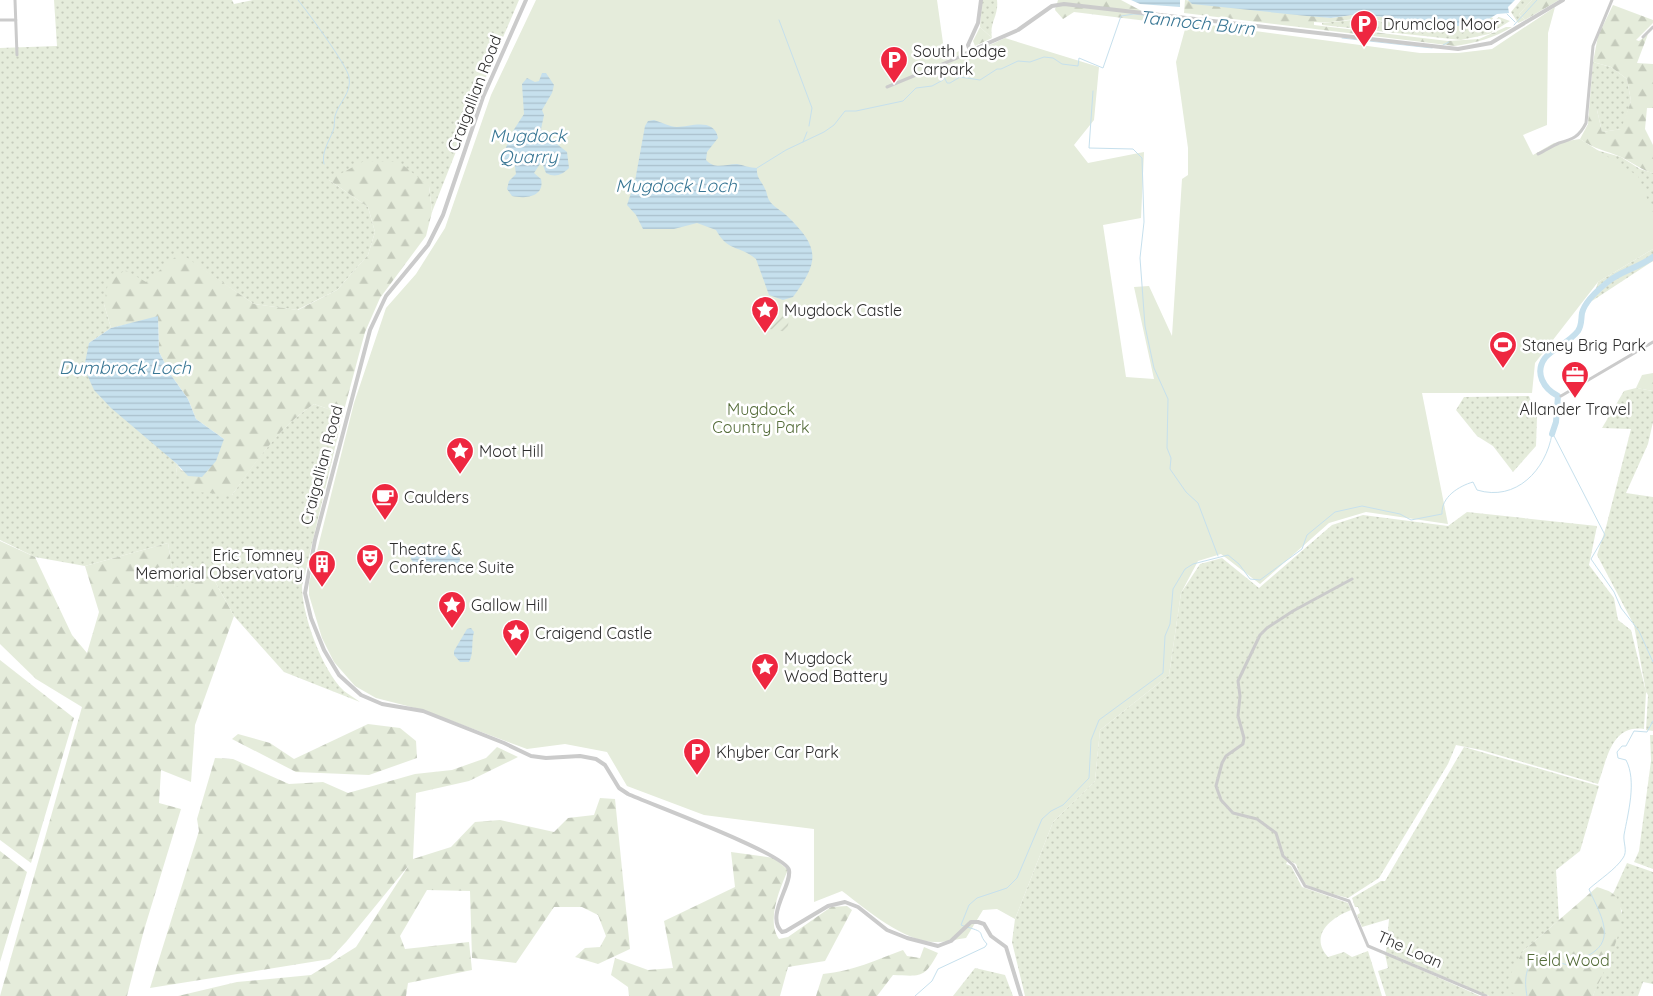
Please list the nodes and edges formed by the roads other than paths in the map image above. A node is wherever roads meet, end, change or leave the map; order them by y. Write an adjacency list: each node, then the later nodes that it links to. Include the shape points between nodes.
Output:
1 (15, 0): 7 (street)
2 (526, 0): 17 (street, Craigallian Road, via 483,97 443,215 428,245 386,296 370,330 315,540 305,593 311,618 328,658 339,675 361,694 382,704 423,711 504,742 531,756 596,759 605,765 618,788 785,863 789,873 778,909 778,924 782,932 828,906 845,902 887,930 926,944 944,946 970,924 976,921 984,924 990,936 1006,948)
3 (981, 0): 10 (street, via 978,23 968,45)
4 (1563, 0): 10 (street, via 1491,43 1458,49 1064,4 1052,6 1018,30)
5 (1612, 0): 13 (street, via 1593,46 1584,129 1570,141)
6 (0, 20): 7 (street)
7 (16, 20): 11 (street)
8 (1653, 27): 9 (street)
9 (1643, 37)
10 (970, 51): 12 (street)
11 (17, 55)
12 (887, 87)
13 (1538, 154)
14 (1653, 342): 15 (street)
15 (1561, 396)
16 (1352, 579): 18 (street, The Loan, via 1293,611 1260,635 1238,680 1238,716 1243,744 1226,756 1216,786 1221,800 1233,813 1257,819 1276,833 1283,856 1305,886 1349,901 1368,946)
17 (1020, 996)
18 (1486, 996)

